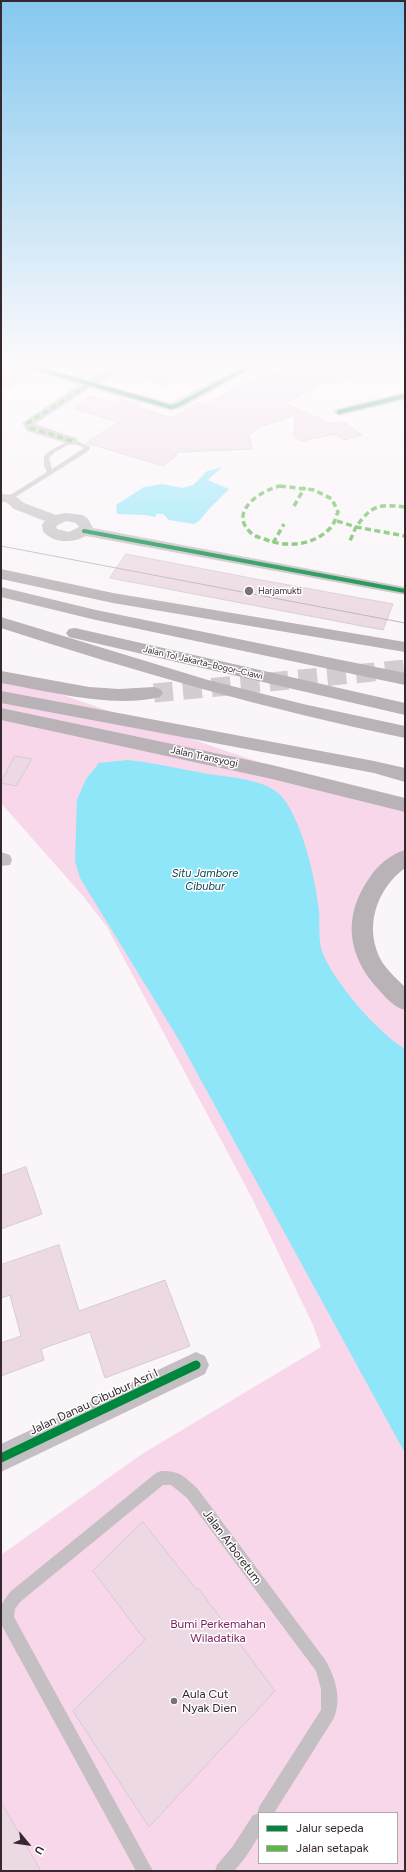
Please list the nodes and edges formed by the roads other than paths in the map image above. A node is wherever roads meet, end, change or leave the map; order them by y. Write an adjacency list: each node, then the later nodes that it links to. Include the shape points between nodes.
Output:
1 (49, 454): 3 (lane, via 46,457)
2 (79, 454): 3 (lane)
3 (51, 473): 4 (lane)
4 (5, 498): 5 (street)
5 (55, 520): 6 (street, via 65,517 77,518 86,525); 6 (street, via 49,525 53,534 69,537)
6 (84, 531): 8 (street)
7 (1, 574): 12 (highway, via 113,598)
8 (405, 591)
9 (1, 592): 14 (highway, via 96,615)
10 (1, 616): 17 (highway, Jalan Tol Jakarta–Bogor–Ciawi)
11 (1, 622): 18 (highway, via 109,658 271,703)
12 (405, 647)
13 (1, 677): 15 (highway, via 89,693)
14 (405, 679)
15 (154, 693)
16 (5, 706): 19 (highway, Jalan Transyogi); 22 (highway, Jalan Transyogi)
17 (405, 709)
18 (405, 732)
19 (374, 767): 20 (highway); 21 (highway, Jalan Transyogi)
20 (405, 770)
21 (405, 775)
22 (405, 805)
23 (405, 857): 24 (highway, via 394,863 381,876 370,895 361,926 363,946 373,966)
24 (405, 1001)
25 (196, 1365): 26 (street, Jalan Danau Cibubur Asri I)
26 (1, 1458)
27 (265, 1812): 29 (lane, Jalan Arboretum, via 328,1712 328,1684 321,1666 192,1493 174,1478 160,1478 15,1596 8,1606 6,1618)
28 (258, 1824): 30 (lane)
29 (145, 1871)
30 (223, 1871)

